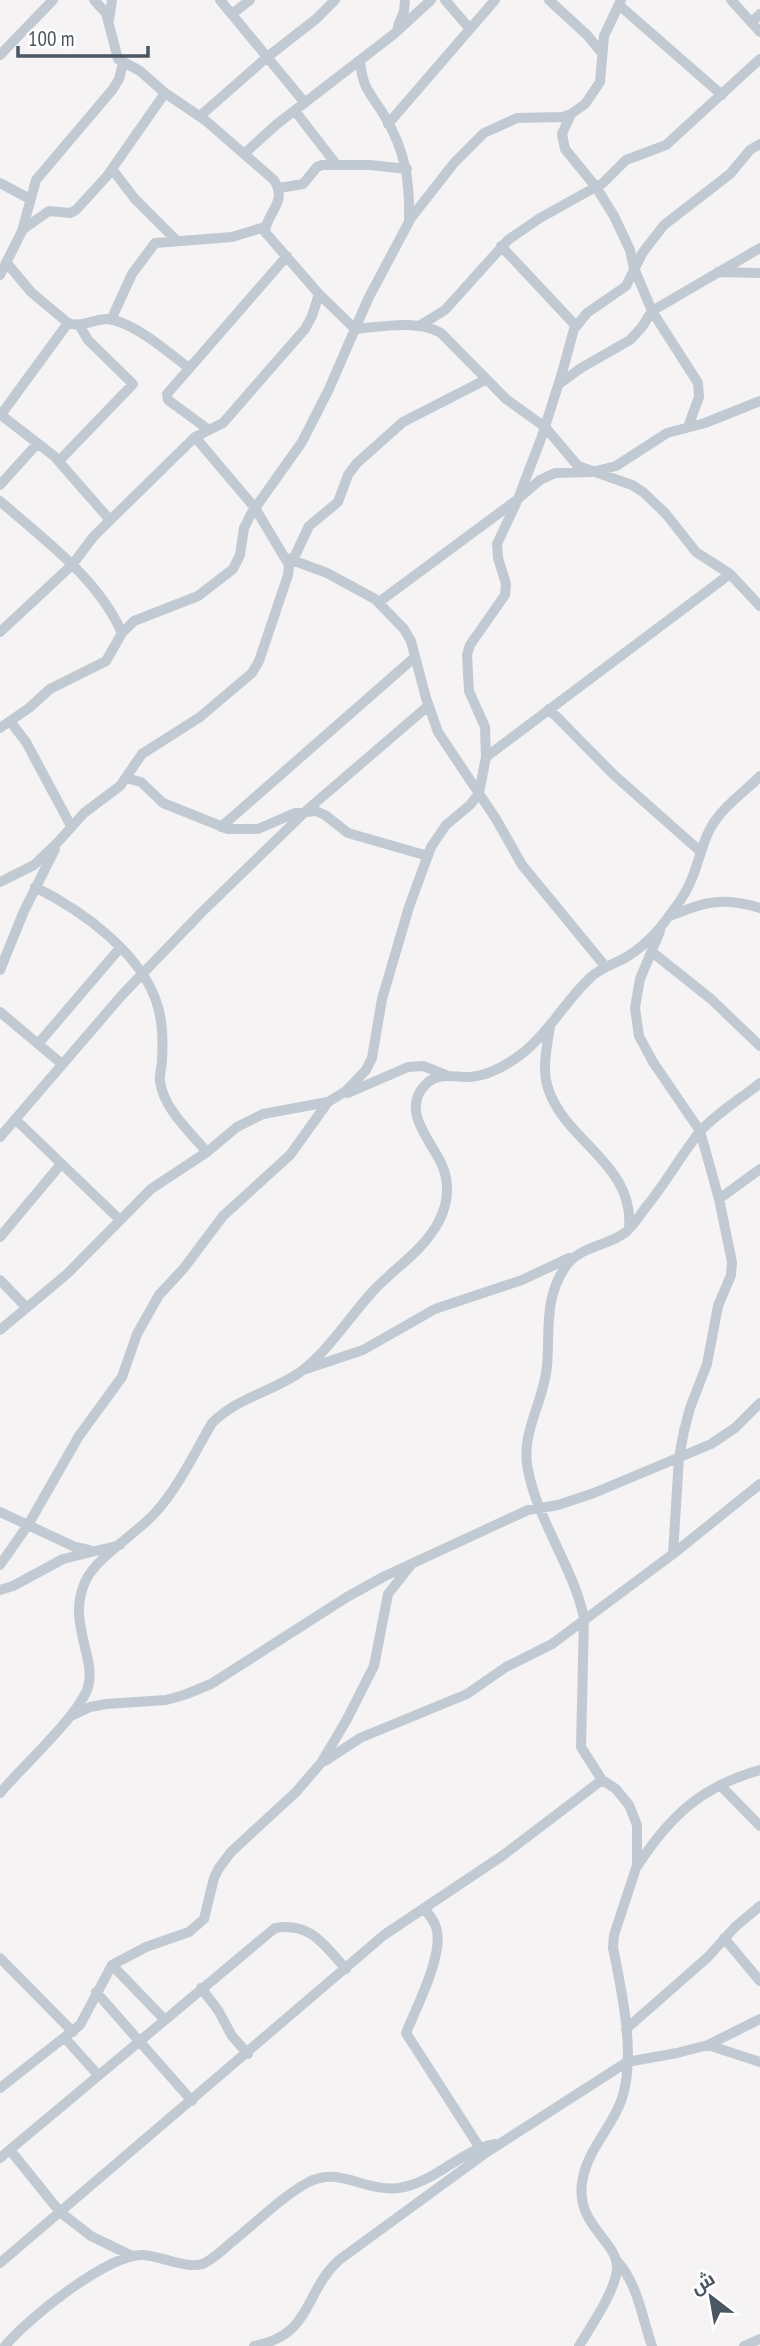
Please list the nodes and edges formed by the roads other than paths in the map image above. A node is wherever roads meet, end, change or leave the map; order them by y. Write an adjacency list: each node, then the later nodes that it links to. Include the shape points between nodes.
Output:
1 (53, 0): 22 (street)
2 (94, 0): 17 (street)
3 (112, 0): 17 (street)
4 (220, 0): 15 (street)
5 (250, 0): 15 (street)
6 (335, 0): 23 (street)
7 (405, 0): 20 (street)
8 (431, 0): 20 (street)
9 (445, 0): 18 (street)
10 (495, 0): 18 (street)
11 (549, 0): 21 (street)
12 (731, 0): 16 (street)
13 (620, 2): 21 (street); 28 (street)
14 (760, 14): 16 (street)
15 (232, 15): 23 (street)
16 (752, 22): 19 (street)
17 (109, 24): 26 (street, via 115,54)
18 (470, 29): 33 (street)
19 (760, 32)
20 (394, 34): 25 (street)
21 (601, 52): 31 (street, via 600,82 585,104)
22 (0, 55)
23 (266, 58): 29 (street); 32 (street)
24 (760, 59): 28 (street)
25 (360, 61): 29 (street); 33 (street, via 363,84)
26 (123, 63): 27 (street); 42 (street, via 116,85 42,171)
27 (165, 93): 32 (street); 37 (street)
28 (722, 95): 40 (street, via 666,145 626,160)
29 (305, 103): 30 (street)
30 (295, 111): 35 (street); 36 (street)
31 (571, 114): 40 (street, via 562,134 565,149); 43 (street, via 517,118 484,133)
32 (200, 116): 35 (street)
33 (388, 124): 38 (street)
34 (760, 144): 51 (street, via 730,174 664,225)
35 (245, 153): 41 (street)
36 (336, 164): 38 (street); 41 (street, via 320,166 299,186)
37 (112, 169): 45 (street, via 73,212 49,211); 46 (street)
38 (407, 169): 43 (street)
39 (0, 183): 42 (street)
40 (596, 187): 47 (street); 51 (street, via 622,230)
41 (279, 188): 44 (street, via 279,199)
42 (30, 199): 45 (street)
43 (409, 222): 61 (street)
44 (265, 227): 46 (street, via 232,237); 49 (street, via 265,233)
45 (22, 230): 50 (street)
46 (177, 241): 57 (street, via 155,243 132,274)
47 (501, 246): 59 (street, via 445,310); 60 (street)
48 (760, 248): 52 (street)
49 (287, 256): 55 (street); 62 (street)
50 (6, 262): 54 (street); 58 (street, via 35,296)
51 (634, 268): 56 (street); 60 (street, via 626,286)
52 (718, 272): 53 (street); 56 (street)
53 (760, 273)
54 (0, 275)
55 (319, 294): 61 (street); 70 (street, via 305,329 223,423)
56 (652, 312): 64 (street, via 629,340); 69 (street, via 698,383 699,397)
57 (111, 320): 58 (street); 62 (street, via 144,335)
58 (74, 324): 66 (street); 73 (street, via 133,384)
59 (418, 326): 61 (street); 63 (street, via 441,333)
60 (576, 326): 64 (street)
61 (355, 329): 78 (street, via 302,442)
62 (189, 368): 70 (street, via 166,398)
63 (485, 380): 68 (street); 80 (street, via 403,422 357,463 338,502 309,526)
64 (559, 385): 68 (street)
65 (760, 401): 69 (street)
66 (4, 403): 67 (street)
67 (0, 416): 72 (street)
68 (545, 427): 74 (street, via 571,460); 76 (street)
69 (688, 427): 74 (street, via 661,436 620,464)
70 (209, 430): 71 (street)
71 (195, 437): 78 (street); 79 (street)
72 (37, 444): 73 (street); 75 (street)
73 (59, 461): 79 (street)
74 (592, 472): 76 (street, via 555,473); 82 (street, via 643,492 696,551)
75 (0, 485)
76 (518, 499): 83 (street); 92 (street, via 497,544 505,595 467,656 469,691 485,727)
77 (1, 505): 81 (street)
78 (255, 508): 80 (street); 86 (street, via 244,528 237,565 230,573 198,596 134,621)
79 (110, 520): 81 (street)
80 (289, 558): 83 (street); 94 (street, via 288,575 255,669 200,717 142,754)
81 (72, 565): 85 (street); 86 (street, via 109,605)
82 (730, 574): 84 (street); 89 (street)
83 (379, 602): 87 (street, via 404,629)
84 (760, 606)
85 (2, 627)
86 (122, 633): 90 (street, via 106,661 50,689)
87 (415, 657): 88 (street); 100 (street)
88 (428, 706): 97 (street, via 438,732); 98 (street)
89 (549, 709): 92 (street); 102 (street, via 614,775)
90 (10, 721): 91 (street); 99 (street)
91 (0, 728)
92 (486, 757): 97 (street)
93 (760, 776): 96 (street)
94 (126, 778): 99 (street); 100 (street, via 141,782 163,803)
95 (760, 788): 96 (street)
96 (747, 791): 102 (street, via 718,816)
97 (478, 793): 103 (street, via 437,836); 111 (street, via 522,865)
98 (307, 810): 100 (street, via 258,829); 103 (street, via 325,815 348,833); 113 (street)
99 (71, 826): 101 (street)
100 (221, 827)
101 (58, 842): 104 (street, via 34,865); 105 (street)
102 (701, 852): 107 (street, via 689,886)
103 (428, 856): 121 (street, via 382,999 372,1058 355,1083)
104 (0, 882)
105 (35, 887): 109 (street, via 74,908); 112 (street)
106 (760, 908): 107 (street, via 724,900 701,903)
107 (670, 916): 108 (street)
108 (662, 926): 110 (street); 111 (street, via 625,958)
109 (120, 948): 113 (street); 116 (street)
110 (652, 951): 117 (street); 123 (street, via 635,1008 639,1036)
111 (605, 966): 115 (street, via 572,996)
112 (0, 970)
113 (142, 973): 118 (street); 125 (street, via 160,1018 160,1082 166,1100)
114 (0, 1012): 116 (street)
115 (550, 1025): 119 (street, via 524,1053 495,1071 471,1077); 130 (street, via 545,1068 549,1093 620,1183 631,1214)
116 (38, 1044): 118 (street)
117 (760, 1046)
118 (62, 1064): 122 (street)
119 (446, 1075): 121 (street, via 423,1066 408,1067); 136 (street, via 428,1082 414,1111 446,1179 440,1218 426,1241)
120 (760, 1083): 123 (street)
121 (328, 1102): 125 (street, via 249,1119); 142 (street, via 290,1155 223,1216 159,1295 137,1334 122,1377 79,1436)
122 (15, 1119): 124 (street); 126 (street)
123 (700, 1131): 128 (street); 130 (street)
124 (0, 1137)
125 (206, 1152): 129 (street, via 151,1189)
126 (61, 1164): 129 (street); 131 (street)
127 (760, 1169): 128 (street)
128 (719, 1199): 138 (street, via 731,1275 718,1306 713,1341)
129 (120, 1220): 134 (street, via 67,1274)
130 (629, 1229): 132 (street)
131 (0, 1237)
132 (573, 1256): 136 (street, via 522,1280 435,1310 363,1350); 140 (street, via 549,1304 547,1368 526,1446)
133 (0, 1280): 134 (street)
134 (26, 1307): 135 (street)
135 (1, 1328)
136 (303, 1371): 143 (street, via 220,1415 162,1505)
137 (760, 1403): 138 (street, via 711,1444)
138 (679, 1457): 140 (street, via 594,1493); 145 (street)
139 (760, 1484): 145 (street)
140 (539, 1507): 146 (street); 149 (street)
141 (0, 1512): 142 (street)
142 (28, 1525): 144 (street, via 75,1547); 147 (street)
143 (121, 1545): 144 (street); 150 (street, via 91,1571 81,1593 78,1623 89,1676 87,1690)
144 (95, 1551): 148 (street, via 63,1559)
145 (673, 1554): 149 (street)
146 (413, 1563): 150 (street, via 347,1597 211,1684 166,1700 106,1704); 151 (street, via 388,1594 374,1666)
147 (0, 1565)
148 (0, 1590)
149 (584, 1618): 151 (street, via 552,1644 467,1694 360,1738); 153 (street, via 581,1747)
150 (70, 1716): 155 (street)
151 (321, 1763): 162 (street, via 219,1868 198,1926)
152 (760, 1770): 154 (street)
153 (602, 1780): 157 (street, via 624,1797 634,1814); 159 (street)
154 (720, 1785): 156 (street); 157 (street, via 682,1810)
155 (0, 1793)
156 (760, 1826)
157 (637, 1865): 169 (street, via 613,1948)
158 (760, 1906): 160 (street)
159 (424, 1908): 163 (street); 180 (street, via 437,1929 438,1944 407,2034)
160 (724, 1938): 164 (street); 169 (street)
161 (0, 1958): 170 (street)
162 (112, 1965): 166 (street); 167 (street)
163 (346, 1969): 165 (street, via 310,1932 286,1926 275,1928); 173 (street)
164 (760, 1981)
165 (201, 1988): 167 (street); 173 (street)
166 (96, 1992): 170 (street, via 85,2017); 171 (street)
167 (164, 2019): 171 (street)
168 (760, 2019): 172 (street)
169 (626, 2029): 174 (street)
170 (69, 2035): 176 (street); 177 (street)
171 (139, 2040): 176 (street); 178 (street)
172 (708, 2045): 174 (street); 175 (street)
173 (247, 2054): 178 (street)
174 (627, 2062): 179 (street); 185 (street, via 619,2107 586,2162 582,2185 588,2220)
175 (760, 2062)
176 (98, 2074): 181 (street)
177 (0, 2088)
178 (192, 2101): 183 (street)
179 (502, 2143): 180 (street); 189 (street, via 339,2260 327,2271 288,2334)
180 (481, 2148): 184 (street, via 403,2187 370,2188 340,2177 319,2177 198,2265)
181 (10, 2150): 182 (street); 183 (street)
182 (0, 2158)
183 (60, 2212): 184 (street, via 91,2236); 186 (street)
184 (132, 2256): 188 (street, via 106,2265)
185 (616, 2259): 190 (street, via 613,2283); 191 (street, via 642,2311)
186 (0, 2263)
187 (760, 2339): 192 (street)
188 (5, 2346)
189 (254, 2346)
190 (579, 2346)
191 (652, 2346)
192 (744, 2346)

